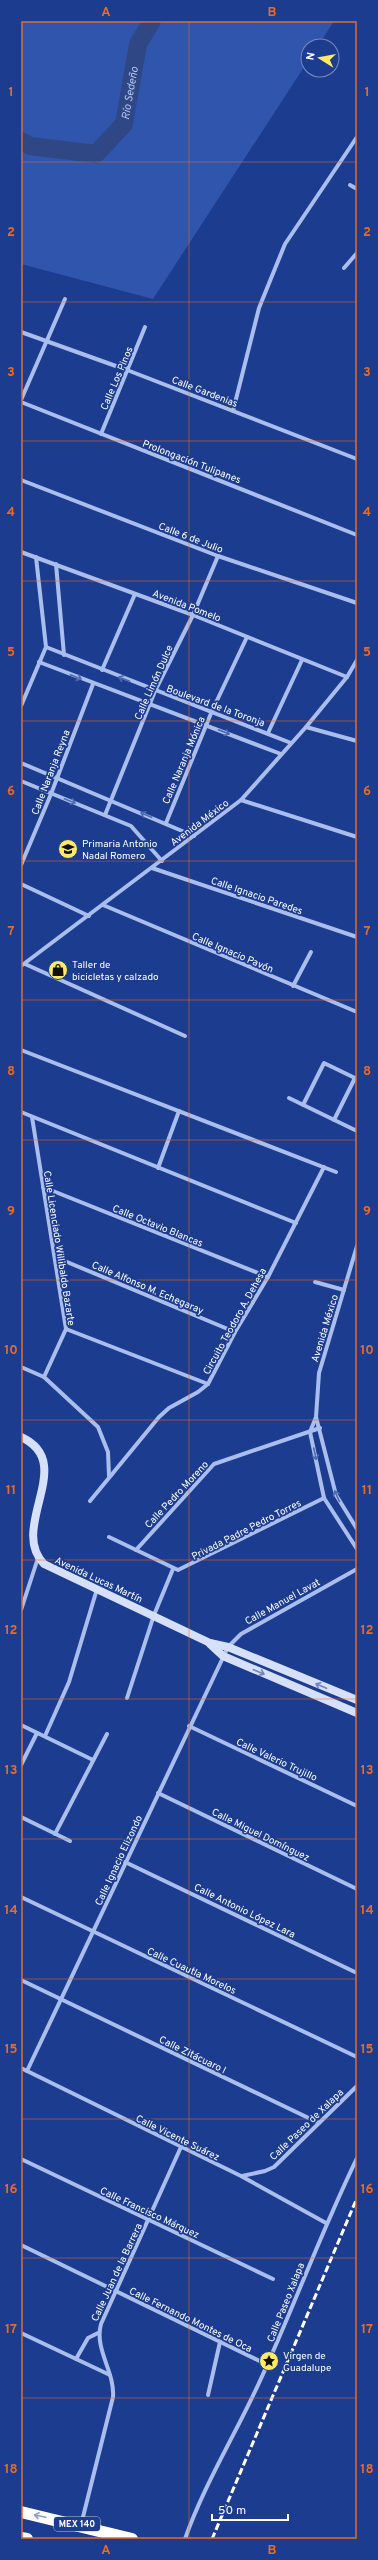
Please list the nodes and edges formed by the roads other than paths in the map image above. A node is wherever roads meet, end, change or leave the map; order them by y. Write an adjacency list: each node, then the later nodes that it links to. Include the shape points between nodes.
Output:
1 (357, 137): 12 (street, via 285,244 259,308)
2 (350, 185): 3 (street)
3 (357, 189)
4 (357, 253): 5 (street)
5 (344, 268)
6 (65, 299): 9 (street)
7 (145, 327): 10 (street, Calle Los Pinos)
8 (21, 332): 9 (street, Calle Gardenias)
9 (46, 341): 10 (street, Calle Gardenias); 11 (street)
10 (127, 370): 12 (street, Calle Gardenias); 13 (street, Calle Los Pinos)
11 (21, 401): 13 (street, Prolongación Tulipanes)
12 (233, 411): 14 (street, Calle Gardenias)
13 (101, 434): 16 (street, Prolongación Tulipanes)
14 (357, 459)
15 (21, 480): 18 (street, Calle 6 de Julio)
16 (357, 534)
17 (21, 552): 19 (street, Avenida Pomelo)
18 (218, 556): 22 (street, Calle 6 de Julio); 23 (street, Calle Limón Dulce)
19 (36, 557): 20 (street, Avenida Pomelo); 25 (street)
20 (56, 564): 21 (street, Avenida Pomelo); 26 (street)
21 (135, 594): 23 (street, Avenida Pomelo); 30 (street)
22 (357, 603)
23 (193, 616): 24 (street, Avenida Pomelo); 33 (street, Calle Limón Dulce)
24 (247, 638): 27 (street, Avenida Pomelo); 36 (street, Calle Naranja Mónica)
25 (46, 648): 26 (street, Boulevard de la Toronja); 29 (street)
26 (64, 655): 30 (street, Boulevard de la Toronja)
27 (302, 660): 31 (street, Avenida Pomelo); 39 (street)
28 (357, 660): 31 (street, Avenida México)
29 (39, 662): 32 (street, one-way to 32); 35 (street)
30 (102, 670): 33 (street, Boulevard de la Toronja, one-way to 30)
31 (347, 676): 38 (street, Avenida México)
32 (93, 684): 34 (street); 44 (street, Calle Naranja Reyna)
33 (155, 691): 34 (street, Calle Limón Dulce); 36 (street, Boulevard de la Toronja)
34 (150, 705): 37 (street); 47 (street, Calle Limón Dulce)
35 (21, 706)
36 (212, 711): 37 (street, Calle Naranja Mónica); 39 (street, Boulevard de la Toronja)
37 (206, 725): 42 (street, one-way to 42); 50 (street, Calle Naranja Mónica)
38 (306, 727): 40 (street); 41 (street, Avenida México)
39 (268, 733): 41 (street, Boulevard de la Toronja)
40 (357, 741)
41 (291, 743): 42 (street, Avenida México)
42 (281, 754): 48 (street, Avenida México)
43 (21, 763): 44 (street)
44 (57, 778): 46 (street, Calle Naranja Reyna); 47 (street)
45 (21, 781): 46 (street)
46 (51, 794): 49 (street, one-way to 49); 54 (street, Calle Naranja Reyna)
47 (112, 800): 49 (street, Calle Limón Dulce); 50 (street, one-way to 47)
48 (241, 800): 51 (street, Avenida México); 52 (street)
49 (105, 815): 53 (street, via 131,826)
50 (166, 823): 51 (street)
51 (194, 836): 53 (street, Avenida México)
52 (357, 837)
53 (162, 861): 55 (street, Avenida México)
54 (21, 865)
55 (152, 868): 57 (street, Avenida México); 59 (street, Calle Ignacio Paredes)
56 (21, 884): 58 (street)
57 (103, 905): 58 (street, Avenida México); 62 (street, Calle Ignacio Pavón)
58 (89, 916): 61 (street, Avenida México)
59 (357, 937)
60 (311, 952): 62 (street)
61 (23, 965): 64 (street)
62 (294, 986): 63 (street, Calle Ignacio Pavón)
63 (357, 1012)
64 (185, 1036)
65 (21, 1050): 69 (street)
66 (356, 1078): 68 (street, via 324,1063); 72 (street)
67 (289, 1098): 68 (street)
68 (303, 1105): 72 (street)
69 (179, 1111): 74 (street); 75 (street)
70 (21, 1112): 71 (street)
71 (32, 1117): 75 (street); 77 (street, Calle Licenciado Willibaldo Bazarte)
72 (334, 1120): 73 (street)
73 (357, 1131)
74 (324, 1167): 76 (street); 78 (street, Circuito Teodoro A. Dehesa)
75 (158, 1168): 78 (street)
76 (336, 1172)
77 (43, 1187): 80 (street, Calle Licenciado Willibaldo Bazarte); 81 (street, Calle Octavio Blancas)
78 (296, 1223): 81 (street, Circuito Teodoro A. Dehesa)
79 (357, 1246): 83 (street, Avenida México)
80 (55, 1257): 84 (street, Calle Licenciado Willibaldo Bazarte); 85 (street, Calle Alfonso M. Echegaray)
81 (268, 1277): 85 (street, Circuito Teodoro A. Dehesa)
82 (315, 1282): 83 (street)
83 (344, 1290): 89 (street, Avenida México, via 319,1373)
84 (66, 1329): 87 (street, Calle Licenciado Willibaldo Bazarte); 88 (street)
85 (235, 1332): 88 (street, Circuito Teodoro A. Dehesa)
86 (21, 1367): 87 (street)
87 (44, 1377): 93 (street, via 98,1427 108,1452)
88 (208, 1384): 93 (street, Circuito Teodoro A. Dehesa, via 159,1417)
89 (316, 1417): 90 (street, Avenida México); 91 (street, Avenida México)
90 (320, 1428): 91 (street, Calle Pedro Moreno); 96 (street, Avenida México, one-way to 90, via 336,1495)
91 (310, 1432): 94 (street, one-way to 94); 99 (street, Calle Pedro Moreno, via 214,1464)
92 (21, 1437): 100 (street, via 37,1447 45,1465 32,1538)
93 (109, 1477): 95 (street, Circuito Teodoro A. Dehesa)
94 (324, 1498): 98 (street); 101 (street, Privada Padre Pedro Torres, via 183,1569)
95 (90, 1501)
96 (357, 1529)
97 (109, 1537): 99 (street)
98 (357, 1549)
99 (136, 1550): 101 (street)
100 (38, 1558): 103 (street, Avenida Lucas Martín, via 52,1568); 104 (street)
101 (173, 1569): 105 (street)
102 (357, 1569): 107 (street, Calle Manuel Lavat, via 241,1634)
103 (97, 1589): 105 (street, Avenida Lucas Martín); 116 (street, via 69,1682)
104 (21, 1610)
105 (154, 1615): 106 (street, Avenida Lucas Martín); 109 (street)
106 (210, 1643): 107 (street, Avenida Lucas Martín); 108 (street, Avenida Lucas Martín)
107 (228, 1647): 108 (street, Calle Manuel Lavat); 110 (street, Avenida Lucas Martín, one-way to 107)
108 (223, 1656): 111 (street, Avenida Lucas Martín, one-way to 111); 113 (street, Calle Ignacio Elizondo)
109 (127, 1698)
110 (357, 1700)
111 (357, 1713)
112 (21, 1725): 114 (street)
113 (189, 1726): 119 (street, Calle Ignacio Elizondo); 120 (street, Calle Valerio Trujillo)
114 (37, 1733): 116 (street); 118 (street)
115 (107, 1734): 117 (street)
116 (45, 1736): 117 (street)
117 (93, 1760): 122 (street)
118 (21, 1765)
119 (158, 1793): 124 (street, Calle Ignacio Elizondo); 125 (street, Calle Miguel Domínguez)
120 (357, 1806)
121 (21, 1817): 122 (street)
122 (56, 1834): 123 (street)
123 (70, 1841)
124 (126, 1862): 127 (street, Calle Ignacio Elizondo); 128 (street, Calle Antonio López Lara)
125 (357, 1889)
126 (21, 1897): 127 (street, Calle Cuautla Morelos)
127 (93, 1932): 130 (street, Calle Ignacio Elizondo); 131 (street, Calle Cuautla Morelos)
128 (357, 1973)
129 (21, 1980): 130 (street, Calle Zitácuaro I)
130 (61, 1999): 133 (street, Calle Ignacio Elizondo); 135 (street, Calle Zitácuaro I)
131 (357, 2057)
132 (21, 2068): 133 (street, Calle Vicente Suárez)
133 (27, 2071): 136 (street, Calle Vicente Suárez)
134 (357, 2086): 135 (street, Calle Paseo de Xalapa)
135 (319, 2124): 139 (street, Calle Paseo de Xalapa, via 274,2166 255,2175)
136 (181, 2147): 139 (street, Calle Vicente Suárez); 140 (street, Calle Juan de la Barrera)
137 (357, 2158): 141 (street, Calle Paseo Xalapa)
138 (21, 2159): 140 (street, Calle Francisco Márquez)
139 (241, 2176): 141 (street, Calle Vicente Suárez)
140 (149, 2220): 143 (street, Calle Francisco Márquez); 144 (street, Calle Juan de la Barrera)
141 (326, 2223): 149 (street, Calle Paseo Xalapa)
142 (21, 2244): 144 (street, Calle Fernando Montes de Oca)
143 (273, 2279)
144 (116, 2291): 145 (street, Calle Juan de la Barrera); 147 (street, Calle Fernando Montes de Oca)
145 (98, 2332): 148 (street, via 88,2338); 150 (street, Calle Juan de la Barrera)
146 (21, 2333): 148 (street)
147 (220, 2342): 149 (street, Calle Fernando Montes de Oca); 151 (street)
148 (76, 2359): 150 (street)
149 (268, 2365): 157 (street, Calle Paseo Xalapa, via 198,2505)
150 (110, 2375): 153 (street, Calle Juan de la Barrera, via 114,2386 113,2397)
151 (208, 2395)
152 (21, 2512): 153 (highway, MEX 140, one-way to 152)
153 (81, 2525): 156 (highway, MEX 140)
154 (21, 2538): 155 (highway)
155 (27, 2539)
156 (132, 2539)
157 (185, 2539)

